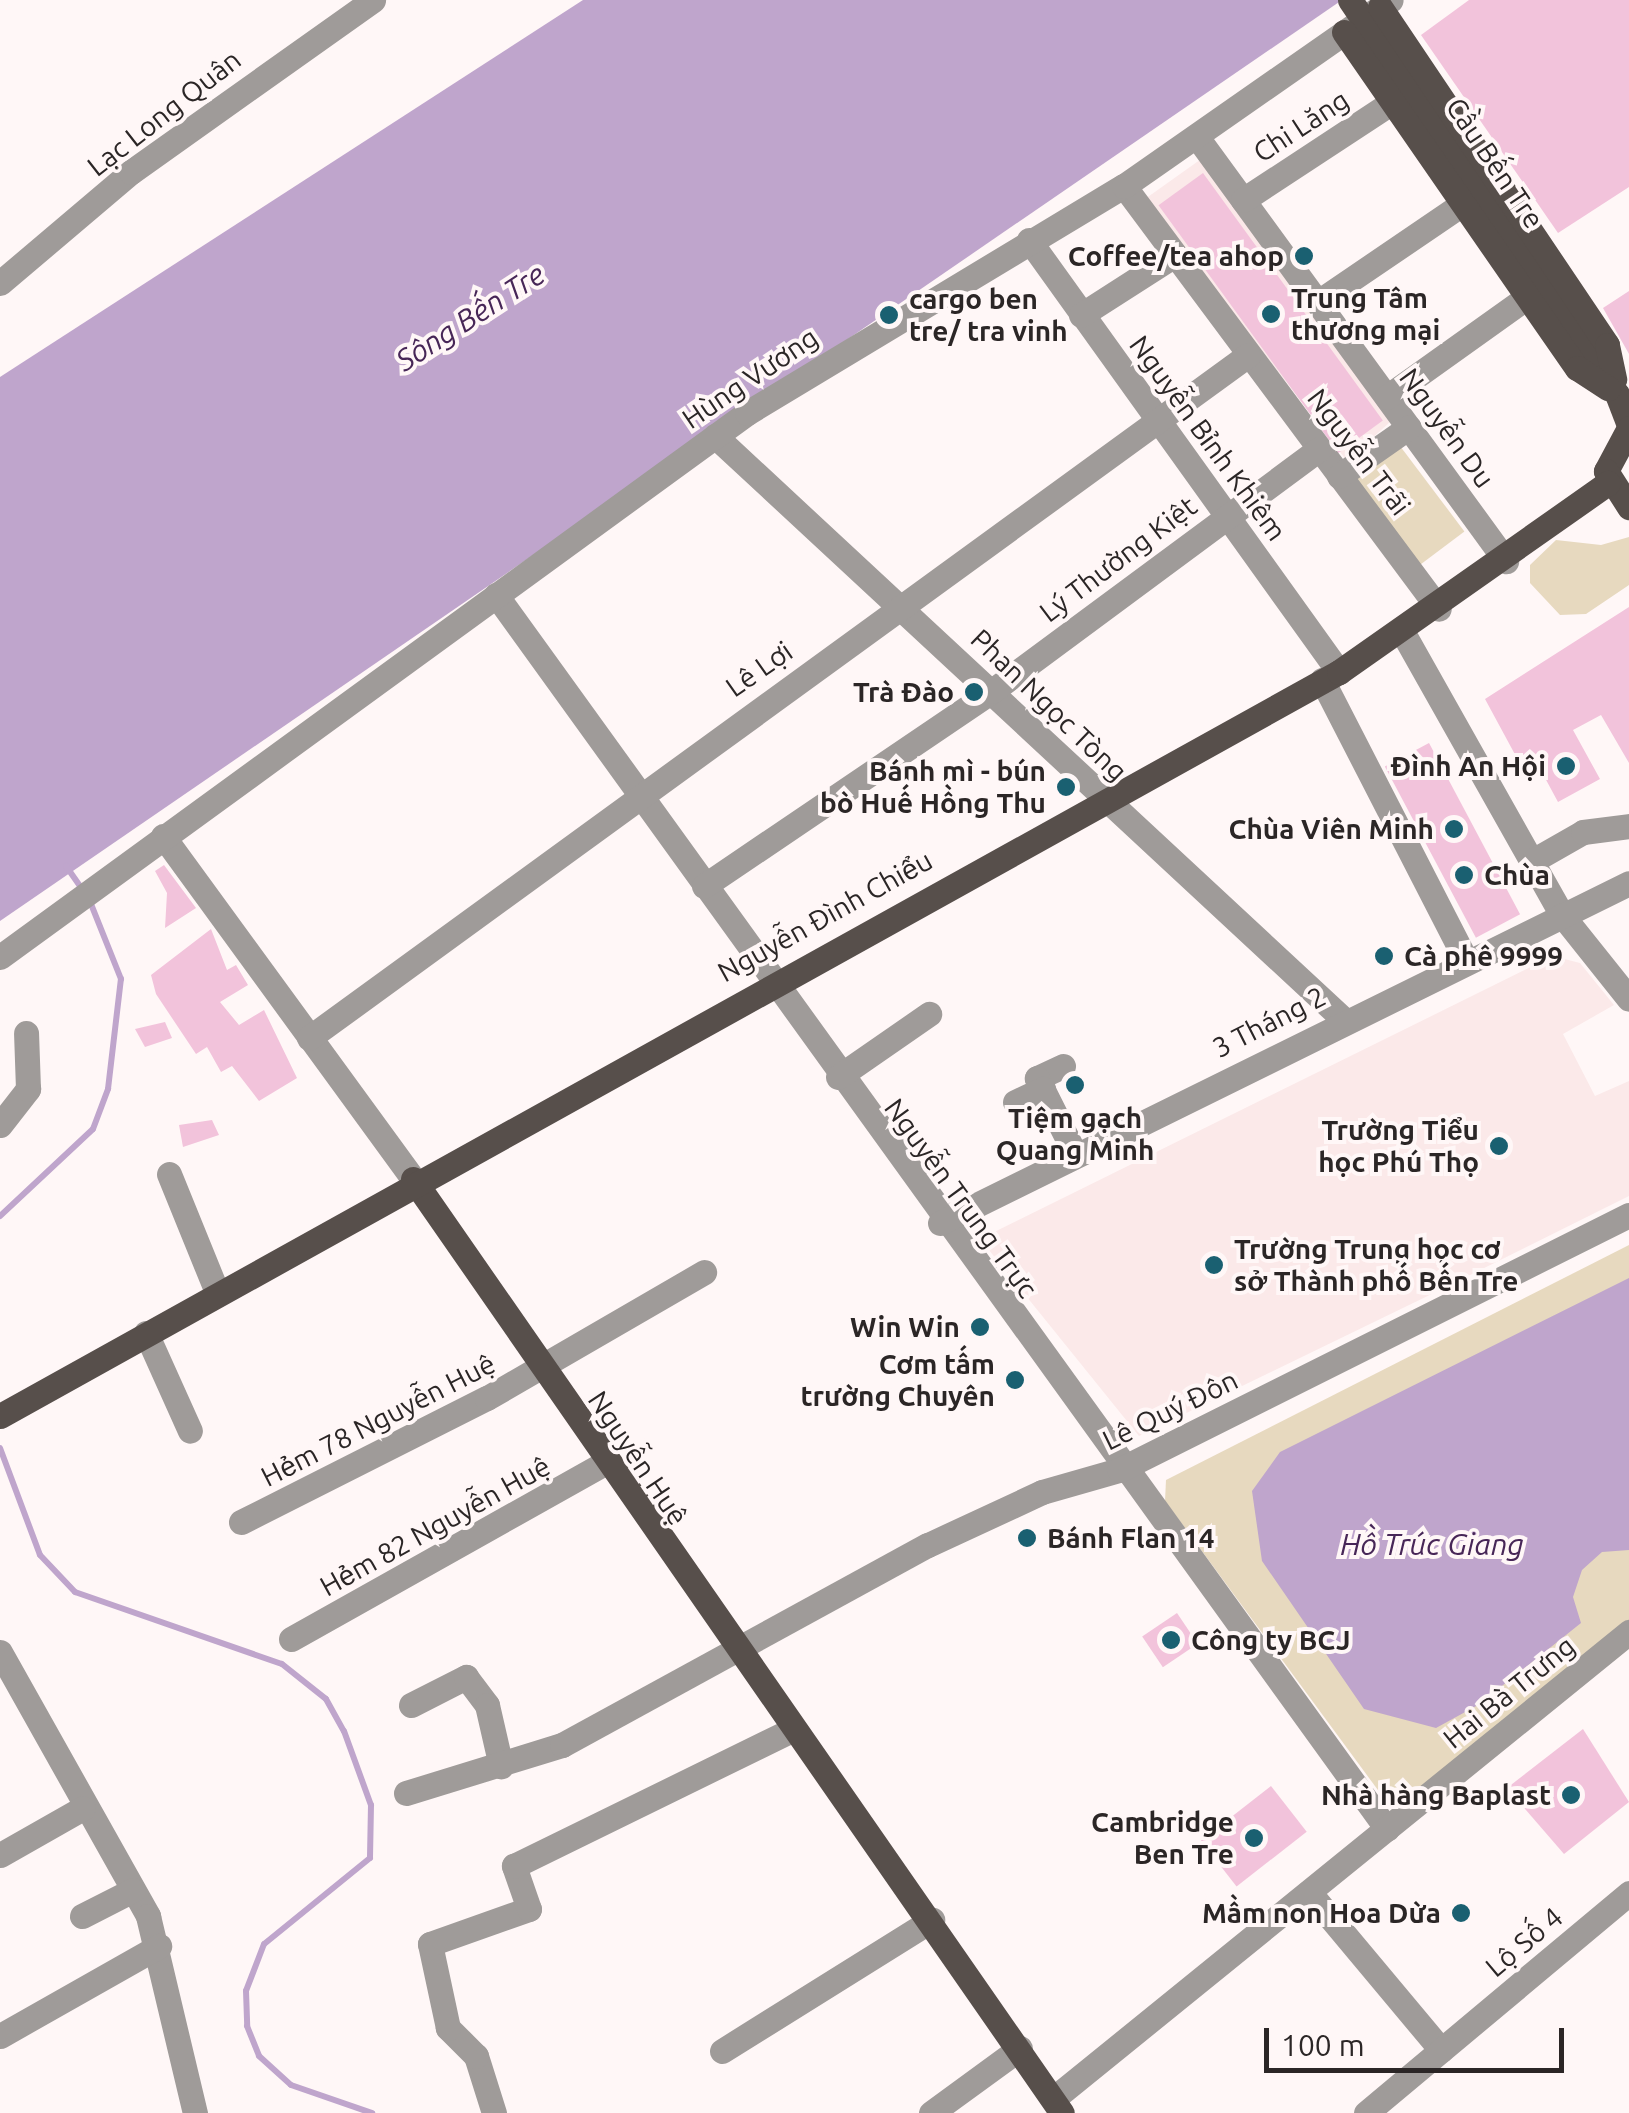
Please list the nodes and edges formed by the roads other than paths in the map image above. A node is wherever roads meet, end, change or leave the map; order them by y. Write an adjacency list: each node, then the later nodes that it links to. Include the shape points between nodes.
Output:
1 (373, 0): 12 (street, Lạc Long Quân, via 131,172)
2 (1350, 0): 17 (main road, Cầu Bến Tre)
3 (1386, 3): 4 (street, Hùng Vương); 17 (main road, via 1607,345)
4 (1344, 32): 5 (main road); 6 (street, Hùng Vương)
5 (1392, 102): 8 (street, Chi Lăng); 9 (main road)
6 (1197, 136): 7 (street, Hùng Vương); 8 (street, Nguyễn Du)
7 (1124, 186): 10 (street, Hùng Vương); 11 (street, Nguyễn Trãi)
8 (1244, 200): 14 (street, Nguyễn Du)
9 (1462, 204): 13 (main road); 14 (street)
10 (1029, 240): 15 (street, Nguyễn Bỉnh Khiêm); 22 (street, Hùng Vương)
11 (1173, 256): 15 (street); 16 (street, Nguyễn Trãi)
12 (0, 283)
13 (1526, 298): 17 (main road, via 1577,368); 18 (street)
14 (1318, 302): 18 (street, Nguyễn Du)
15 (1082, 315): 19 (street, Nguyễn Bỉnh Khiêm)
16 (1248, 355): 19 (street, Lê Lợi); 23 (street, Nguyễn Trãi)
17 (1617, 394): 21 (main road)
18 (1388, 397): 20 (street, Nguyễn Du)
19 (1154, 418): 27 (street, Nguyễn Bỉnh Khiêm); 30 (street, Lê Lợi)
20 (1409, 427): 24 (street); 28 (street, Nguyễn Du)
21 (1629, 427): 25 (main road, via 1612,446)
22 (715, 436): 29 (street, Hùng Vương); 30 (street, Phan Ngọc Tòng)
23 (1319, 449): 24 (street, Nguyễn Trãi); 27 (street, Lý Thường Kiệt)
24 (1339, 476): 31 (street, Nguyễn Trãi)
25 (1608, 483): 26 (main road); 28 (main road, Nguyễn Đình Chiểu)
26 (1629, 508)
27 (1227, 516): 33 (street, Nguyễn Bỉnh Khiêm); 34 (street, Lý Thường Kiệt)
28 (1506, 561): 31 (main road, Nguyễn Đình Chiểu)
29 (496, 595): 35 (street, Nguyễn Trung Trực); 38 (street, Hùng Vương)
30 (901, 605): 34 (street, Phan Ngọc Tòng); 35 (street, Lê Lợi)
31 (1439, 609): 32 (main road, Nguyễn Đình Chiểu)
32 (1403, 633): 33 (main road, Nguyễn Đình Chiểu); 39 (street)
33 (1330, 676): 36 (main road, Nguyễn Đình Chiểu); 44 (street, Nguyễn Bỉnh Khiêm)
34 (992, 690): 36 (street, Phan Ngọc Tòng); 41 (street, Lý Thường Kiệt)
35 (636, 793): 41 (street, Nguyễn Trung Trực); 50 (street, Lê Lợi)
36 (1100, 797): 45 (main road, Nguyễn Đình Chiểu); 48 (street, Phan Ngọc Tòng)
37 (1629, 826): 39 (street, via 1584,832)
38 (155, 843): 43 (street, Hùng Vương); 50 (street, Nguyễn Huệ)
39 (1534, 860): 42 (street)
40 (1629, 883): 42 (street, 3 Tháng 2)
41 (704, 886): 45 (street, Nguyễn Trung Trực)
42 (1562, 915): 44 (street, 3 Tháng 2); 46 (street)
43 (4, 955)
44 (1466, 960): 48 (street, 3 Tháng 2)
45 (770, 982): 52 (street, Nguyễn Trung Trực); 58 (main road, Nguyễn Đình Chiểu)
46 (1629, 999)
47 (929, 1014): 52 (street)
48 (1342, 1018): 56 (street, 3 Tháng 2)
49 (26, 1033): 55 (street, via 28,1089)
50 (310, 1038): 58 (street, Nguyễn Huệ)
51 (1063, 1066): 53 (street, via 1037,1078)
52 (838, 1077): 60 (street, Nguyễn Trung Trực)
53 (1043, 1089): 54 (street); 56 (street)
54 (1015, 1102)
55 (0, 1125)
56 (1075, 1154): 60 (street, 3 Tháng 2)
57 (169, 1174): 62 (street)
58 (413, 1179): 62 (main road, Nguyễn Đình Chiểu); 64 (main road, Nguyễn Huệ)
59 (1629, 1216): 68 (street, Lê Quý Đôn)
60 (940, 1223): 68 (street, Nguyễn Trung Trực)
61 (704, 1272): 64 (street, Hẻm 78 Nguyễn Huệ)
62 (217, 1292): 63 (main road, Nguyễn Đình Chiểu)
63 (146, 1333): 65 (main road, Nguyễn Đình Chiểu); 66 (street)
64 (541, 1369): 67 (main road, Nguyễn Huệ); 69 (street, Hẻm 78 Nguyễn Huệ)
65 (0, 1416)
66 (190, 1431)
67 (606, 1463): 71 (street, Hẻm 82 Nguyễn Huệ); 73 (main road, Nguyễn Huệ)
68 (1119, 1470): 73 (street, Lê Quý Đôn, via 1042,1492 928,1545); 79 (street, Nguyễn Trung Trực)
69 (241, 1522)
70 (1629, 1632): 79 (street, Hai Bà Trưng)
71 (291, 1638)
72 (0, 1652): 78 (street)
73 (738, 1656): 75 (main road, Nguyễn Huệ); 76 (street, Lê Quý Đôn)
74 (412, 1705): 76 (street, via 466,1677 487,1705)
75 (790, 1731): 85 (main road, Nguyễn Huệ); 93 (street, via 514,1866 529,1910 430,1944 448,2028 476,2056)
76 (501, 1766): 77 (street, Lê Quý Đôn, via 458,1769)
77 (406, 1792)
78 (83, 1808): 80 (street); 81 (street)
79 (1386, 1829): 82 (street, Hai Bà Trưng)
80 (0, 1855)
81 (133, 1890): 84 (street); 86 (street)
82 (1310, 1892): 89 (street); 91 (street, Hai Bà Trưng)
83 (1629, 1894): 89 (street, Lộ Số 4)
84 (82, 1916)
85 (932, 1920): 88 (main road, Nguyễn Huệ); 90 (street)
86 (159, 1946): 87 (street); 92 (street)
87 (0, 2036)
88 (1020, 2048): 91 (main road, Nguyễn Huệ); 94 (street)
89 (1442, 2050): 95 (street, Lộ Số 4)
90 (722, 2051)
91 (1058, 2106)
92 (194, 2113)
93 (494, 2113)
94 (931, 2113)
95 (1366, 2113)

